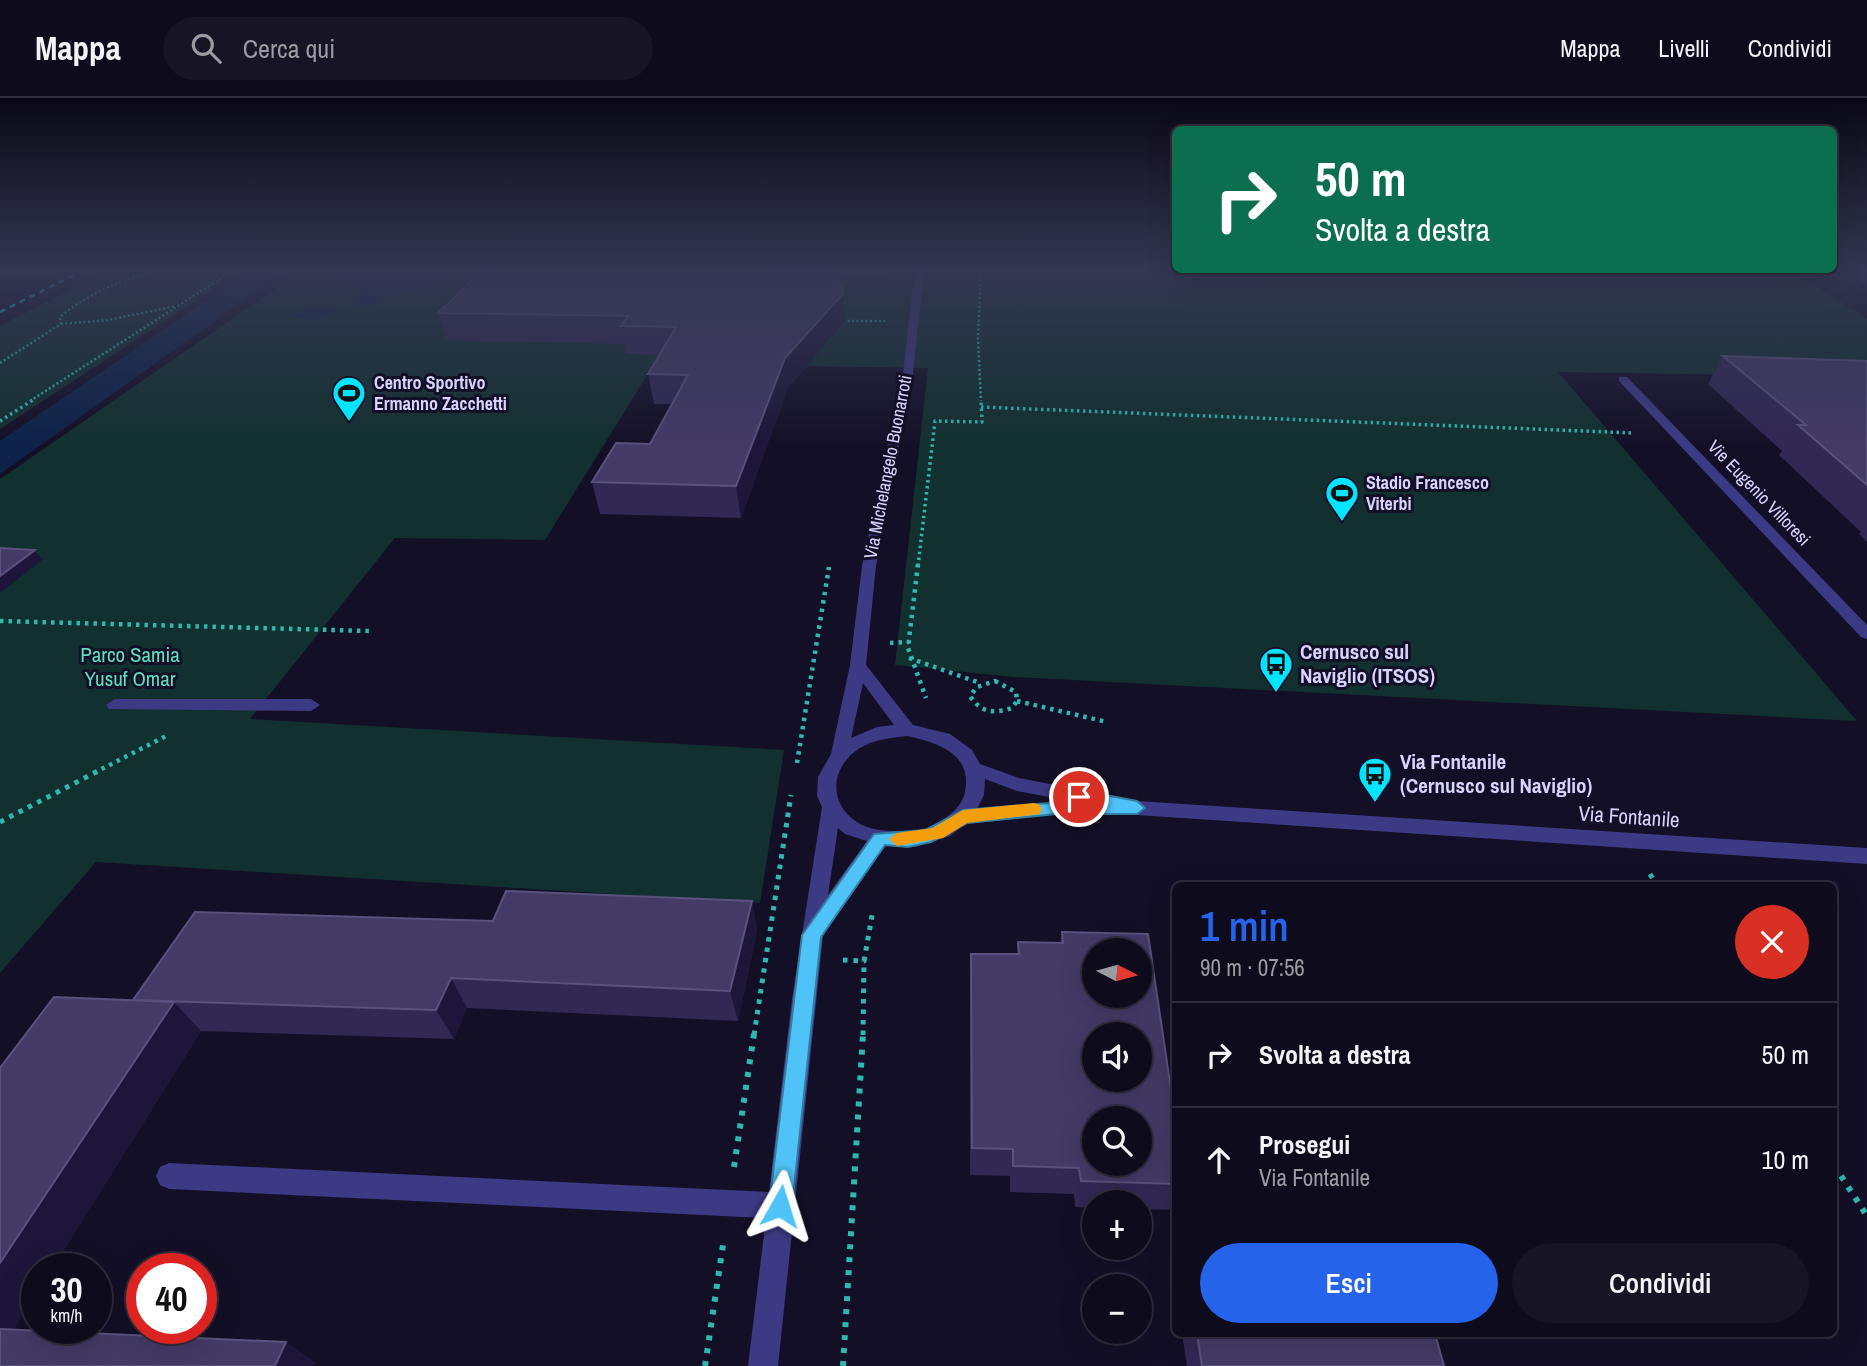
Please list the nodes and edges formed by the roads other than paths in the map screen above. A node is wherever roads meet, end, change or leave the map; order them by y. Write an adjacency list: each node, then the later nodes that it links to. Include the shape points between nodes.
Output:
1 (913, 329): 4 (street, Via Michelangelo Buonarroti, via 869,566)
2 (1623, 379): 3 (street, Vie Eugenio Villoresi)
3 (1867, 634)
4 (858, 665): 7 (street); 8 (street, Via Michelangelo Buonarroti)
5 (115, 705): 6 (street)
6 (311, 705)
7 (907, 730): 8 (street, via 874,733); 9 (street, via 947,740)
8 (839, 753): 10 (street, via 829,767 825,785)
9 (976, 769): 11 (street, Via Fontanile, via 1056,793); 12 (street, via 977,793)
10 (831, 808): 13 (street, via 859,832); 15 (street)
11 (1137, 808): 12 (street, Via Fontanile, via 1056,808); 14 (street, Via Fontanile)
12 (963, 817): 13 (street, via 931,835 908,840)
13 (880, 838): 15 (street)
14 (1867, 856)
15 (812, 935): 17 (street)
16 (169, 1176): 17 (street)
17 (780, 1206): 18 (street)
18 (763, 1366)

